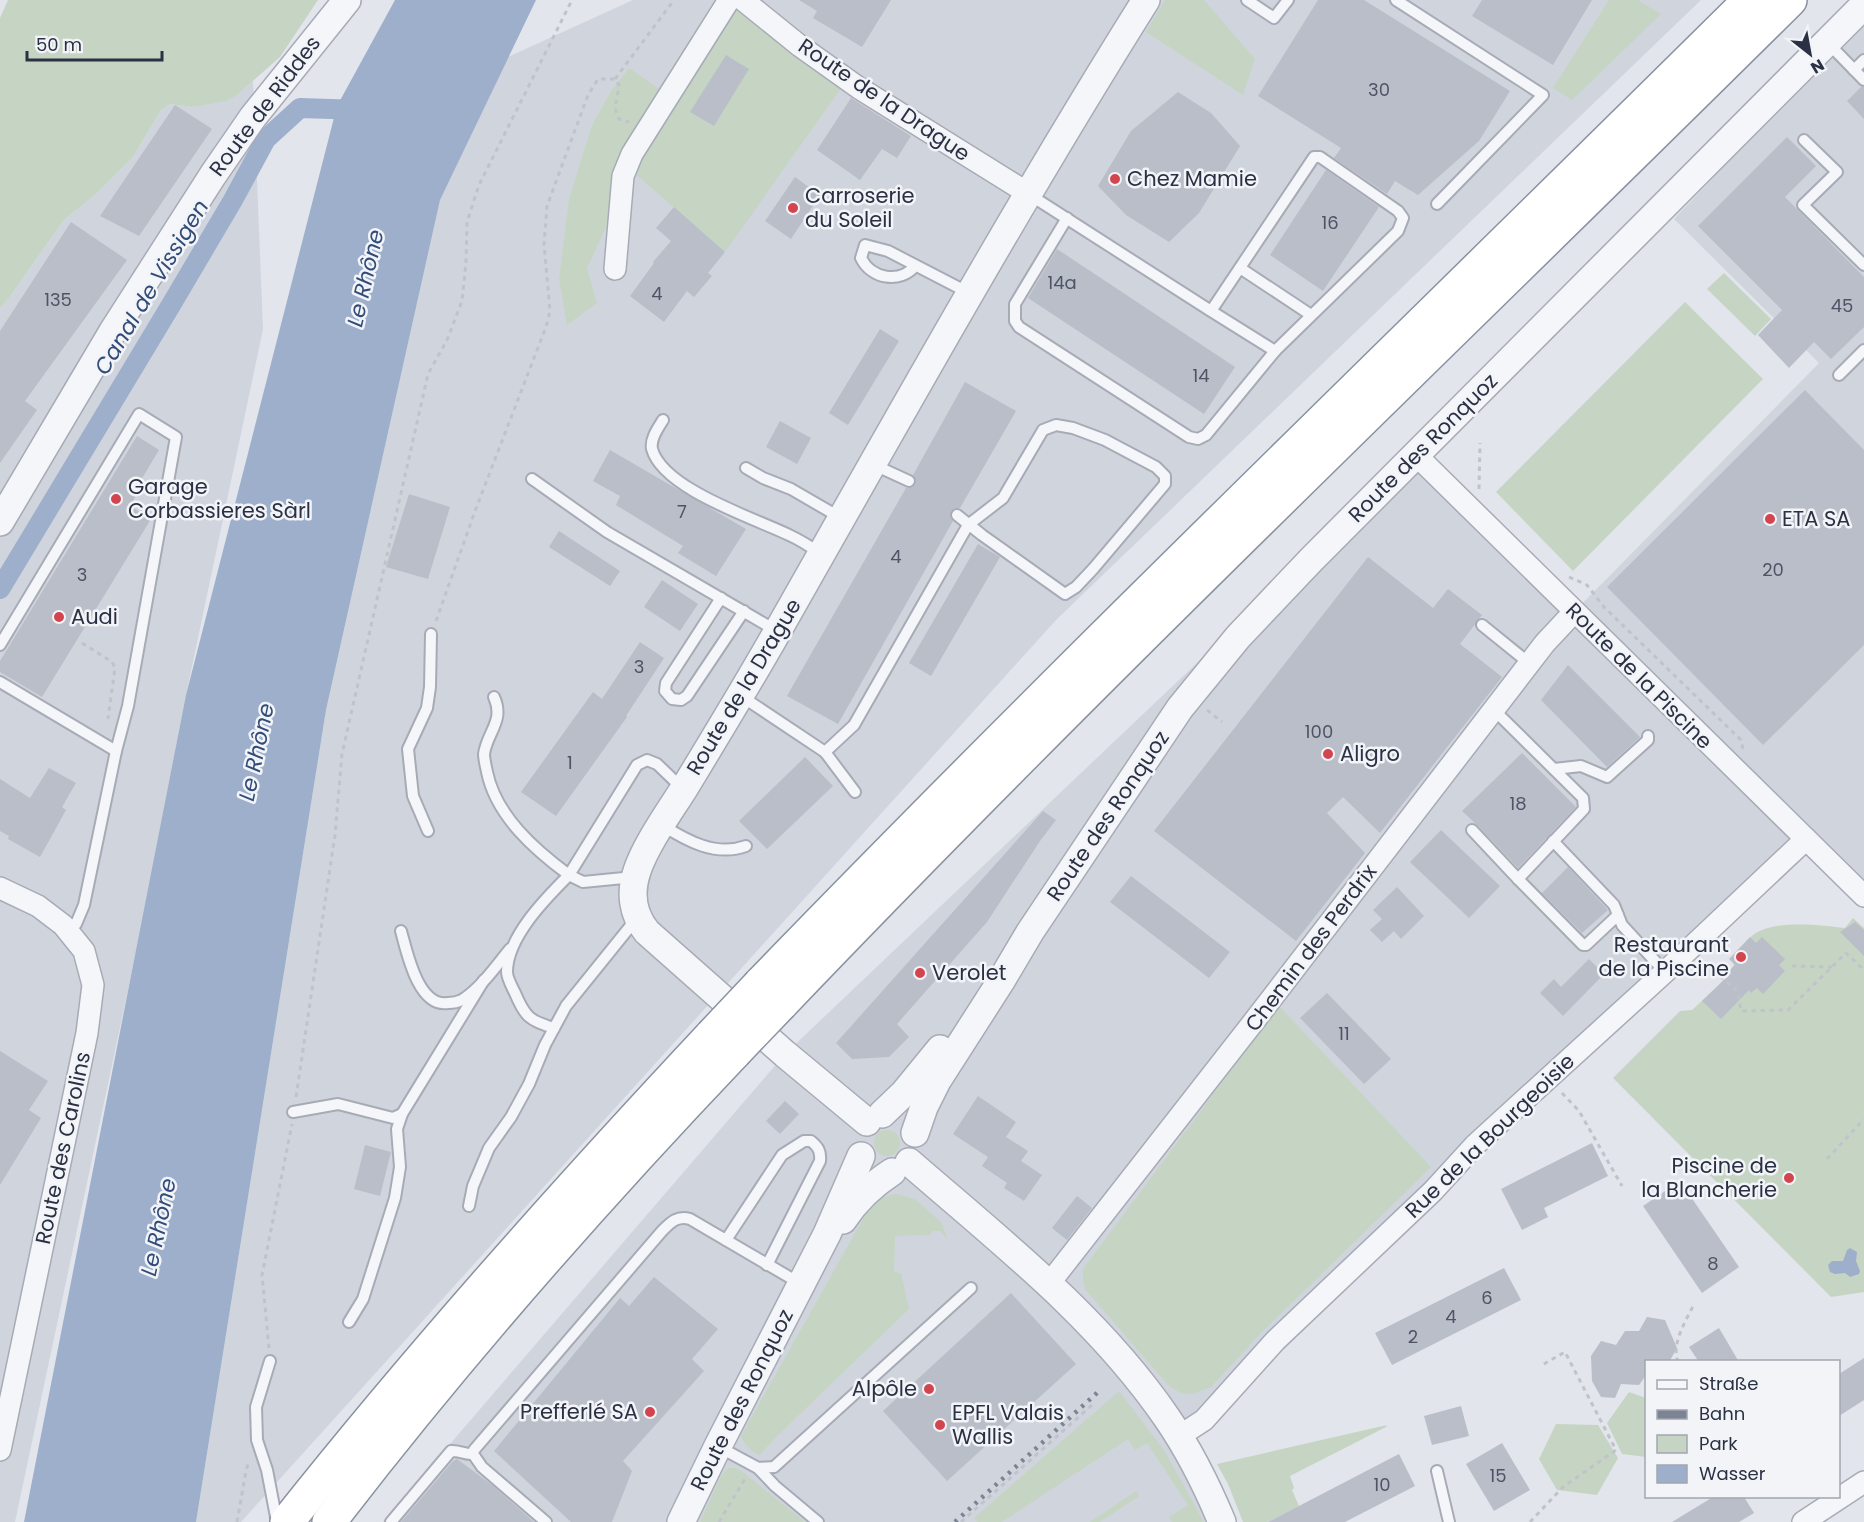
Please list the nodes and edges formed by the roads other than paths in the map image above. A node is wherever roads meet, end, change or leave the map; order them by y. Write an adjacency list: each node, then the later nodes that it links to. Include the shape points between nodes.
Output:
1 (347, 0): 37 (street, Route de Riddes, via 253,117 213,175 113,331)
2 (729, 0): 22 (street, via 632,154 623,176)
3 (743, 0): 16 (street, Route de la Drague, via 859,87)
4 (1146, 0): 16 (street, Route de la Drague)
5 (1246, 0): 6 (lane, via 1274,18)
6 (1288, 0)
7 (1396, 0): 17 (lane, via 1543,95)
8 (1750, 0): 77 (highway, via 919,821)
9 (1790, 0): 77 (highway, via 879,901)
10 (1864, 4): 11 (street, Route des Ronquoz)
11 (1827, 42): 13 (lane); 30 (street, Route des Ronquoz)
12 (1864, 60): 13 (lane)
13 (1854, 69): 14 (lane)
14 (1864, 80)
15 (1804, 140): 19 (lane, via 1837,172 1803,205)
16 (1029, 194): 18 (lane); 23 (street, Route de la Drague)
17 (1437, 204)
18 (1067, 218): 24 (lane); 27 (lane, via 1015,304 1015,321 1189,437 1206,435)
19 (1864, 265)
20 (915, 266): 20 (lane, via 888,251 865,245 861,258 865,267 888,278 910,272); 23 (lane)
21 (1240, 268): 24 (lane); 25 (lane); 25 (lane, via 1314,157 1320,157 1403,218 1398,231)
22 (615, 269)
23 (971, 294): 31 (street, Route de la Drague)
24 (1212, 311): 27 (lane)
25 (1311, 315): 27 (lane)
26 (1864, 350): 28 (lane)
27 (1275, 351)
28 (1839, 375)
29 (663, 420): 39 (lane, via 651,446 655,457 674,479)
30 (1416, 455): 42 (street, Route de la Piscine); 73 (street, Route des Ronquoz, via 1311,560 1196,687)
31 (872, 464): 34 (lane); 36 (street, Route de la Drague)
32 (746, 468): 36 (lane)
33 (532, 479): 40 (lane, via 607,532)
34 (909, 481)
35 (957, 514): 38 (lane)
36 (841, 519): 39 (street, Route de la Drague)
37 (0, 522)
38 (968, 525): 38 (lane, via 1003,498 1043,430 1056,425 1105,440 1156,467 1165,476 1165,484 1093,569 1065,594); 54 (lane, via 854,725)
39 (821, 554): 44 (street, Route de la Drague)
40 (721, 598): 41 (lane); 41 (lane, via 666,683 665,691 672,699 687,696)
41 (744, 611): 44 (lane)
42 (1574, 612): 47 (street, Chemin des Perdrix); 61 (street, Route de la Piscine)
43 (1482, 625): 47 (lane)
44 (778, 631): 49 (street, Route de la Drague)
45 (431, 634): 60 (lane, via 427,708 408,749 412,796)
46 (0, 645): 53 (lane, via 139,414 176,437 128,706)
47 (1529, 663): 51 (street, Chemin des Perdrix)
48 (0, 682): 53 (lane)
49 (741, 696): 54 (lane); 56 (street, Route de la Drague)
50 (494, 697): 64 (lane, via 497,720 484,755 497,801 543,856)
51 (1493, 710): 55 (lane); 90 (street, Chemin des Perdrix)
52 (1647, 736): 55 (lane, via 1648,740 1607,777 1581,766)
53 (116, 751): 71 (lane, via 84,905 76,924)
54 (825, 752): 57 (lane)
55 (1554, 769): 62 (lane, via 1583,798 1584,809)
56 (683, 789): 58 (street, Route de la Drague); 64 (lane, via 657,764 646,760 637,765)
57 (855, 792)
58 (662, 825): 63 (lane, via 703,846 720,850); 65 (street, Route de la Drague)
59 (1472, 830): 66 (lane)
60 (428, 831)
61 (1806, 838): 68 (street, Route de la Piscine); 75 (street, Rue de la Bourgeoisie)
62 (1553, 841): 66 (lane); 69 (lane, via 1614,905)
63 (746, 846)
64 (569, 875): 65 (lane, via 583,882); 74 (lane, via 535,912)
65 (635, 877): 70 (street, Route de la Drague)
66 (1518, 879): 69 (lane, via 1583,945)
67 (0, 888): 71 (street, Route des Carolins, via 38,906)
68 (1864, 896)
69 (1618, 915): 75 (lane, via 1622,925)
70 (637, 917): 78 (lane, via 566,1006); 82 (street, via 658,943 785,1054)
71 (63, 925): 96 (street, Route des Carolins, via 84,951 93,985 87,1033)
72 (400, 931): 76 (lane, via 411,966 429,998 443,1004 460,1001)
73 (1030, 932): 82 (street, Route des Ronquoz, via 923,1072); 83 (street, Route des Ronquoz, via 937,1082)
74 (512, 946): 76 (lane); 78 (lane, via 507,972 522,1010 533,1022)
75 (1665, 972): 94 (street, Rue de la Bourgeoisie, via 1475,1145 1433,1191 1275,1341 1204,1420)
76 (484, 980): 81 (lane)
77 (770, 994): 79 (highway, bridge)
78 (554, 1028): 86 (lane, via 529,1084 489,1148)
79 (723, 1043): 103 (highway, via 496,1272); 104 (highway, via 436,1385)
80 (293, 1112): 81 (lane, via 338,1104 393,1118)
81 (402, 1114): 92 (lane, via 397,1129 400,1167 395,1198 363,1299)
82 (875, 1118): 83 (street, via 892,1114 902,1118); 84 (street, via 859,1135)
83 (915, 1133): 85 (street, via 916,1148)
84 (861, 1156): 85 (street, via 881,1171); 89 (street, Route des Ronquoz)
85 (900, 1167): 89 (street, Route des Ronquoz, via 874,1184 854,1204); 90 (street, via 965,1210)
86 (469, 1206)
87 (726, 1240): 88 (lane); 88 (lane, via 782,1155 804,1141 811,1141 821,1153 820,1161); 97 (lane, via 690,1219 673,1220)
88 (767, 1265): 89 (lane)
89 (802, 1281): 95 (street, Route des Ronquoz)
90 (1048, 1285): 94 (street, via 1125,1363)
91 (971, 1288): 98 (lane, via 774,1467)
92 (349, 1322)
93 (270, 1360): 103 (lane, via 256,1407 257,1440)
94 (1178, 1437): 109 (street)
95 (718, 1446): 98 (lane); 107 (street, Route des Ronquoz)
96 (0, 1450)
97 (473, 1455): 105 (lane, via 451,1451); 106 (lane)
98 (756, 1467): 108 (lane)
99 (1437, 1471): 110 (lane)
100 (1864, 1482): 102 (street)
101 (1840, 1498): 111 (street)
102 (1840, 1498)
103 (284, 1521)
104 (328, 1522)
105 (391, 1522)
106 (546, 1522)
107 (681, 1522)
108 (818, 1522)
109 (1222, 1522)
110 (1449, 1522)
111 (1803, 1522)

